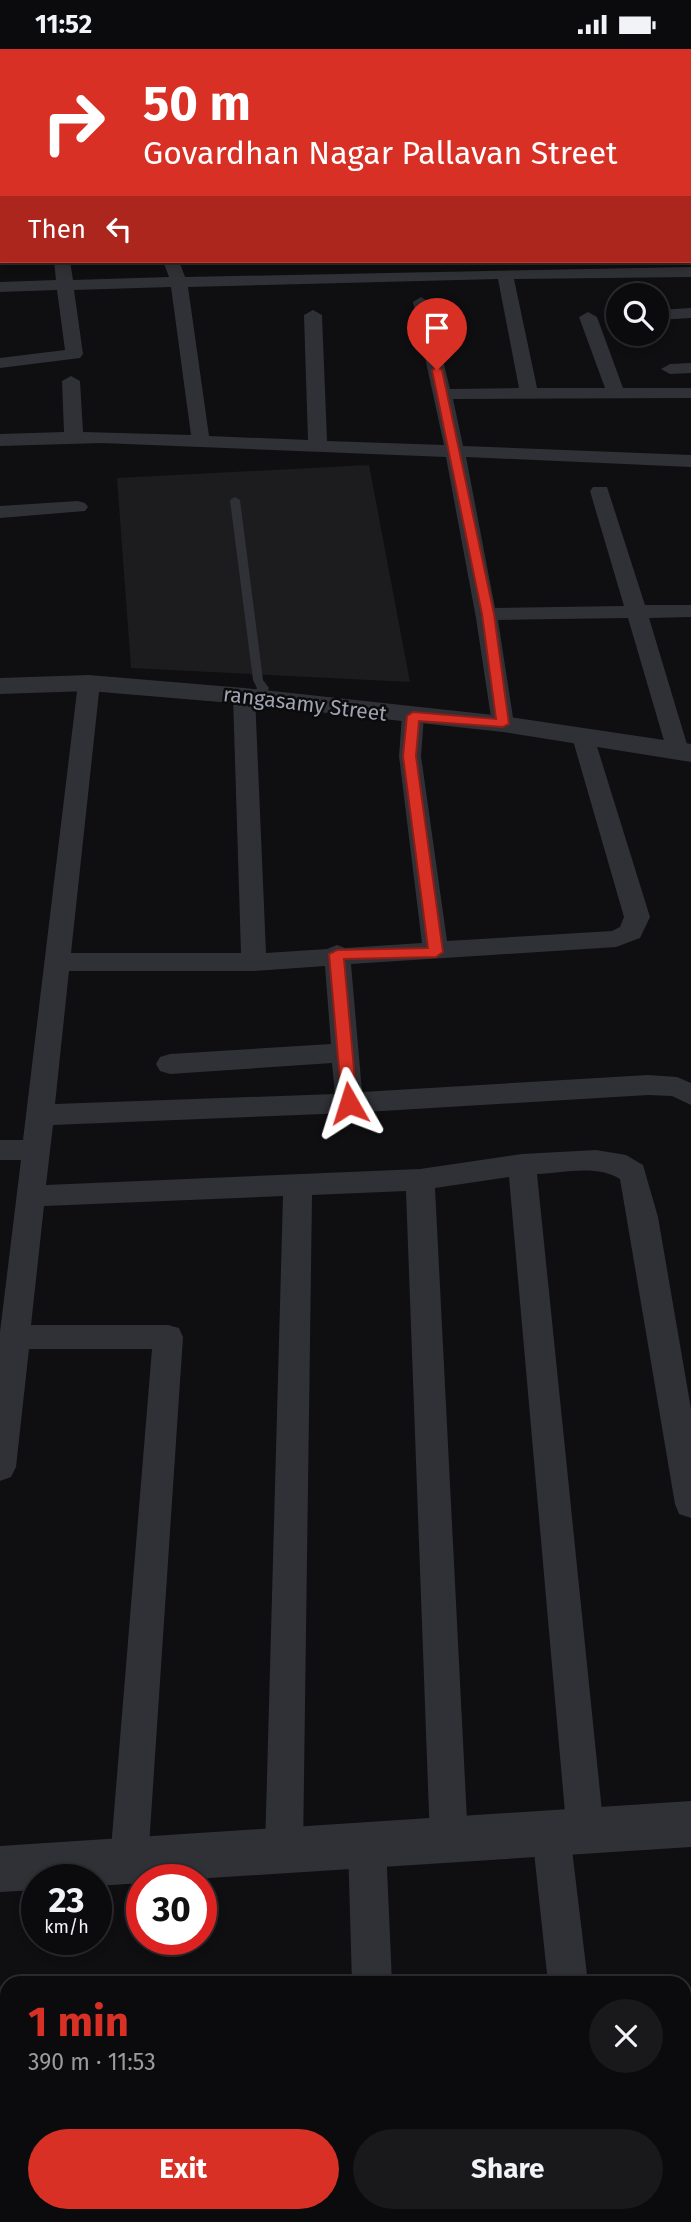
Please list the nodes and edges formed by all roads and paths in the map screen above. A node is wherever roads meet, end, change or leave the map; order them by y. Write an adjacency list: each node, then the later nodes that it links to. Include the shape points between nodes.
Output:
1 (62, 263): 6 (street)
2 (172, 263): 5 (street)
3 (691, 272): 4 (street)
4 (505, 275): 5 (street); 17 (street)
5 (179, 282): 6 (street); 23 (street)
6 (65, 284): 7 (street); 13 (street, via 74,354)
7 (0, 287)
8 (421, 302): 20 (street)
9 (691, 313): 10 (street)
10 (669, 314)
11 (313, 315): 24 (street)
12 (588, 317): 18 (street)
13 (0, 363)
14 (691, 367): 15 (street)
15 (670, 369)
16 (71, 381): 21 (street)
17 (529, 393): 18 (street); 20 (street)
18 (615, 393): 19 (street)
19 (691, 393)
20 (443, 394): 25 (street)
21 (74, 438): 22 (street); 23 (street)
22 (0, 440)
23 (201, 442): 24 (street)
24 (318, 447): 25 (street)
25 (453, 452): 26 (street); 33 (street)
26 (691, 461)
27 (600, 491): 31 (street)
28 (235, 500): 36 (lane, via 258,680 263,688)
29 (78, 507): 30 (street)
30 (0, 512)
31 (634, 611): 32 (street); 33 (street); 40 (street)
32 (691, 611)
33 (488, 614): 38 (street)
34 (89, 683): 35 (street, rangasamy Street); 36 (street, rangasamy Street); 43 (street)
35 (0, 686)
36 (252, 697): 37 (street, rangasamy Street); 44 (street)
37 (413, 716): 38 (street, rangasamy Street); 41 (street, via 410,756)
38 (503, 724): 39 (street, rangasamy Street)
39 (583, 737): 40 (street, rangasamy Street); 41 (street, via 637,917 631,932 616,939)
40 (685, 752)
41 (436, 952): 42 (street)
42 (337, 954): 44 (street); 45 (street)
43 (57, 962): 44 (street); 49 (street)
44 (254, 962)
45 (344, 1053): 46 (street); 48 (street)
46 (170, 1064)
47 (691, 1095): 48 (street, via 677,1087 648,1084)
48 (349, 1103): 49 (street)
49 (40, 1115): 51 (street)
50 (0, 1150): 51 (street)
51 (37, 1150): 55 (street)
52 (522, 1165): 53 (street); 60 (street, via 596,1160 616,1162 633,1173); 62 (street)
53 (420, 1180): 54 (street); 63 (street)
54 (298, 1186): 55 (street); 65 (street)
55 (31, 1196): 56 (street)
56 (11, 1268): 57 (street)
57 (15, 1337): 58 (street); 66 (street, via 167,1337)
58 (4, 1393): 59 (street)
59 (0, 1467)
60 (691, 1504)
61 (691, 1824): 62 (street)
62 (568, 1832): 63 (street); 69 (street)
63 (449, 1840): 64 (street)
64 (367, 1845): 65 (street); 68 (street)
65 (284, 1850): 66 (street)
66 (129, 1861): 67 (street)
67 (0, 1869)
68 (372, 1976)
69 (568, 1976)

